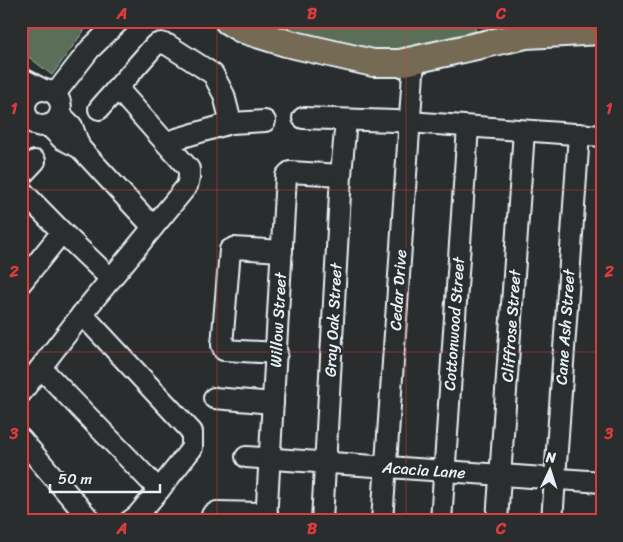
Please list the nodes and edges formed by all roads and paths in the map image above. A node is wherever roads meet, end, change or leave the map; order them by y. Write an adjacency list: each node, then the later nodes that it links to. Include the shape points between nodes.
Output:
1 (119, 21): 7 (street)
2 (228, 21): 4 (main road, via 241,29 286,43 373,63 400,63)
3 (602, 31): 4 (main road, via 526,34)
4 (414, 59): 14 (street, Cedar Drive)
5 (21, 78): 7 (street)
6 (117, 88): 9 (street); 15 (street, via 155,45 168,45 213,74 224,95); 20 (street)
7 (48, 91): 8 (street, via 31,94); 11 (street, via 61,105)
8 (23, 102): 11 (street, via 29,119 38,125)
9 (99, 109)
10 (303, 118): 12 (street)
11 (54, 120): 25 (street, via 62,139 80,148)
12 (346, 120): 14 (street); 22 (street, Gray Oak Street)
13 (265, 121): 15 (street)
14 (410, 122): 16 (street); 40 (street, Cedar Drive)
15 (231, 123): 20 (street)
16 (468, 127): 17 (street); 41 (street, Cottonwood Street)
17 (524, 131): 18 (street); 42 (street, Cliffrose Street)
18 (579, 134): 19 (street); 43 (street, Cane Ash Street)
19 (602, 136)
20 (166, 142): 25 (street, via 189,169 189,178 187,186)
21 (34, 161): 23 (street)
22 (341, 175): 27 (street, Willow Street, via 288,173); 39 (street, Gray Oak Street)
23 (21, 176)
24 (21, 190): 26 (street)
25 (153, 227): 28 (street)
26 (62, 232): 28 (street); 29 (street)
27 (282, 251): 31 (street, Willow Street); 31 (street, via 230,250 222,345 224,350)
28 (111, 279): 30 (street)
29 (21, 283)
30 (82, 314): 32 (street); 45 (street, via 192,432 192,448)
31 (276, 353): 35 (street, Willow Street)
32 (41, 368): 33 (street); 45 (street)
33 (21, 393)
34 (214, 398): 35 (street)
35 (273, 403): 38 (street, Willow Street)
36 (21, 439): 47 (street)
37 (246, 457): 38 (street, Acacia Lane)
38 (270, 458): 39 (street, Acacia Lane); 46 (street, Willow Street)
39 (326, 463): 40 (street, Acacia Lane); 50 (street, Gray Oak Street)
40 (386, 467): 41 (street, Acacia Lane); 51 (street, Cedar Drive)
41 (444, 471): 42 (street, Acacia Lane); 52 (street, Cottonwood Street)
42 (501, 476): 43 (street, Acacia Lane); 53 (street, Cliffrose Street)
43 (555, 479): 44 (street, Acacia Lane); 54 (street, Cane Ash Street)
44 (602, 482)
45 (159, 490): 48 (street)
46 (266, 517): 49 (street, via 217,512)
47 (91, 521)
48 (130, 521)
49 (211, 521)
50 (322, 521)
51 (382, 521)
52 (441, 521)
53 (497, 521)
54 (552, 521)

